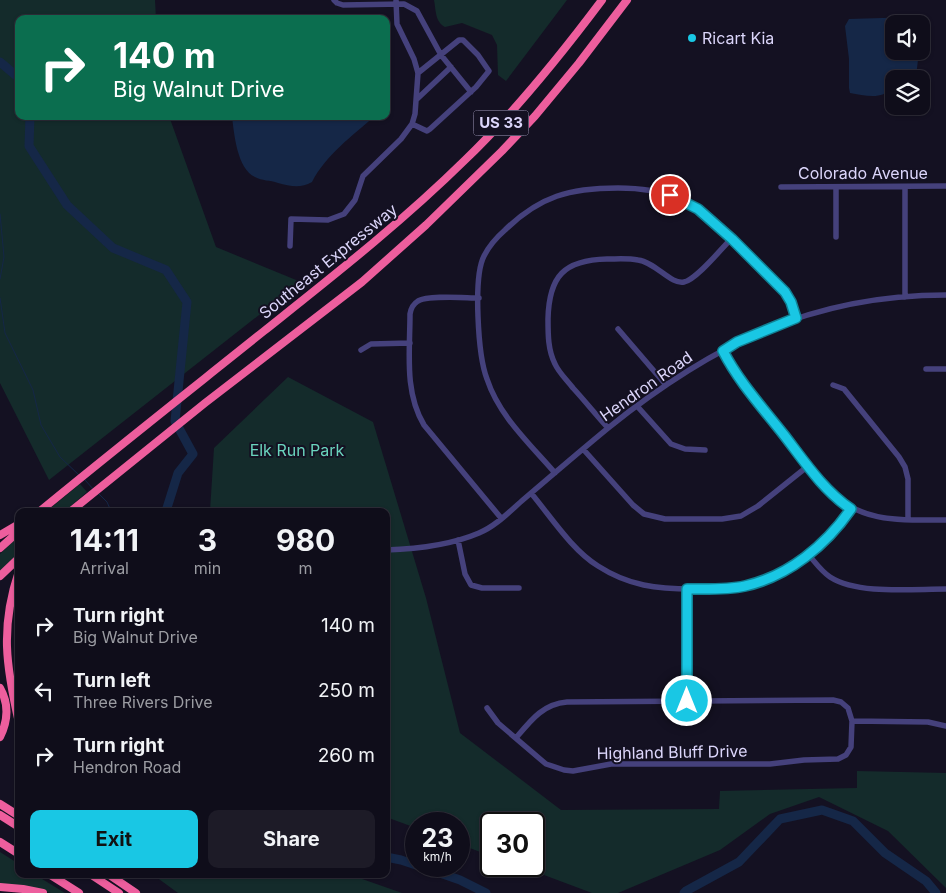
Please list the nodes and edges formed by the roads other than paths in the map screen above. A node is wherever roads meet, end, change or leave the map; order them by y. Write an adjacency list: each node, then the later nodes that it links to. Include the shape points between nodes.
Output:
1 (334, 0): 4 (street, via 343,5)
2 (602, 0): 37 (highway, Southeast Expressway / US 33, via 524,98 434,191 363,252)
3 (627, 0): 38 (highway, US 33, via 535,116 469,185 362,282)
4 (396, 2): 5 (street, via 417,10); 7 (street, via 397,24)
5 (441, 54): 6 (street); 7 (street); 8 (street, via 462,40 488,67 487,75)
6 (451, 67): 8 (street); 9 (street)
7 (418, 73): 9 (street)
8 (471, 92): 10 (street, via 430,129)
9 (416, 99): 10 (street)
10 (412, 124): 17 (street, via 363,176 355,200 344,214 328,220 291,219)
11 (836, 186): 13 (street, Colorado Avenue); 14 (street, Colorado Avenue); 15 (street)
12 (946, 186): 14 (street, Colorado Avenue)
13 (781, 187)
14 (905, 187): 19 (street)
15 (836, 237)
16 (732, 239): 20 (street, via 708,216 661,192 633,188 566,192 535,206 501,234 484,257); 21 (street, via 785,292); 31 (street, via 694,277 683,282 674,282 656,267 638,260 588,260 570,266 556,281 550,293 550,351 558,370)
17 (290, 246)
18 (946, 295): 19 (street, Hendron Road)
19 (905, 297): 21 (street, Hendron Road, via 850,304)
20 (479, 298): 23 (street, via 429,298 416,302 411,311); 35 (street, via 481,357 486,379 510,421)
21 (796, 318): 25 (street, Hendron Road)
22 (618, 329): 28 (street)
23 (410, 343): 24 (street, via 371,344); 40 (street, via 411,392 420,419)
24 (361, 350)
25 (723, 351): 28 (street, Hendron Road); 34 (street, via 744,386)
26 (926, 369): 27 (street)
27 (946, 369)
28 (666, 385): 30 (street, Hendron Road)
29 (833, 385): 41 (street, via 844,389 902,462 908,479)
30 (637, 406): 31 (street, Hendron Road); 33 (street, via 671,444)
31 (608, 428): 32 (street, Hendron Road)
32 (583, 449): 34 (street, via 633,506 644,514 666,519 741,516); 35 (street, Hendron Road)
33 (705, 450)
34 (808, 466): 39 (street, via 828,490)
35 (555, 473): 36 (street, Hendron Road)
36 (531, 493): 40 (street, Hendron Road); 55 (street, via 576,547 597,566 620,579 638,584)
37 (44, 508)
38 (75, 508)
39 (851, 509): 41 (street, via 882,518); 49 (street, via 832,534)
40 (501, 518): 46 (street, Hendron Road, via 480,533)
41 (908, 520): 42 (street)
42 (946, 520)
43 (15, 526): 44 (highway)
44 (0, 535)
45 (15, 535): 47 (highway)
46 (458, 540): 48 (street, Hendron Road); 53 (street, via 465,574 471,585)
47 (0, 548)
48 (390, 550)
49 (808, 554): 54 (street, via 829,576 852,586 872,589); 55 (street, via 777,575 744,586)
50 (15, 562): 51 (highway)
51 (0, 576)
52 (15, 579): 58 (highway, via 6,598 1,634)
53 (519, 588)
54 (946, 588)
55 (687, 589): 57 (street)
56 (0, 688): 62 (highway, via 6,704 5,725)
57 (687, 701): 60 (street, via 837,701 848,708); 63 (street, via 561,702 537,713)
58 (15, 706)
59 (487, 708): 63 (street, Highland Bluff Drive, via 498,723)
60 (852, 722): 61 (street, via 928,722); 63 (street, Highland Bluff Drive, via 851,747 842,758 777,764 611,764 569,771 546,764)
61 (946, 726)
62 (0, 737)
63 (516, 738)
64 (0, 804): 65 (highway)
65 (15, 813)
66 (0, 815): 67 (highway)
67 (15, 824)
68 (0, 842): 69 (highway)
69 (15, 851)
70 (55, 878): 75 (highway)
71 (96, 878): 76 (highway)
72 (114, 878): 77 (highway)
73 (0, 887): 74 (highway)
74 (43, 893)
75 (79, 893)
76 (119, 893)
77 (136, 893)

